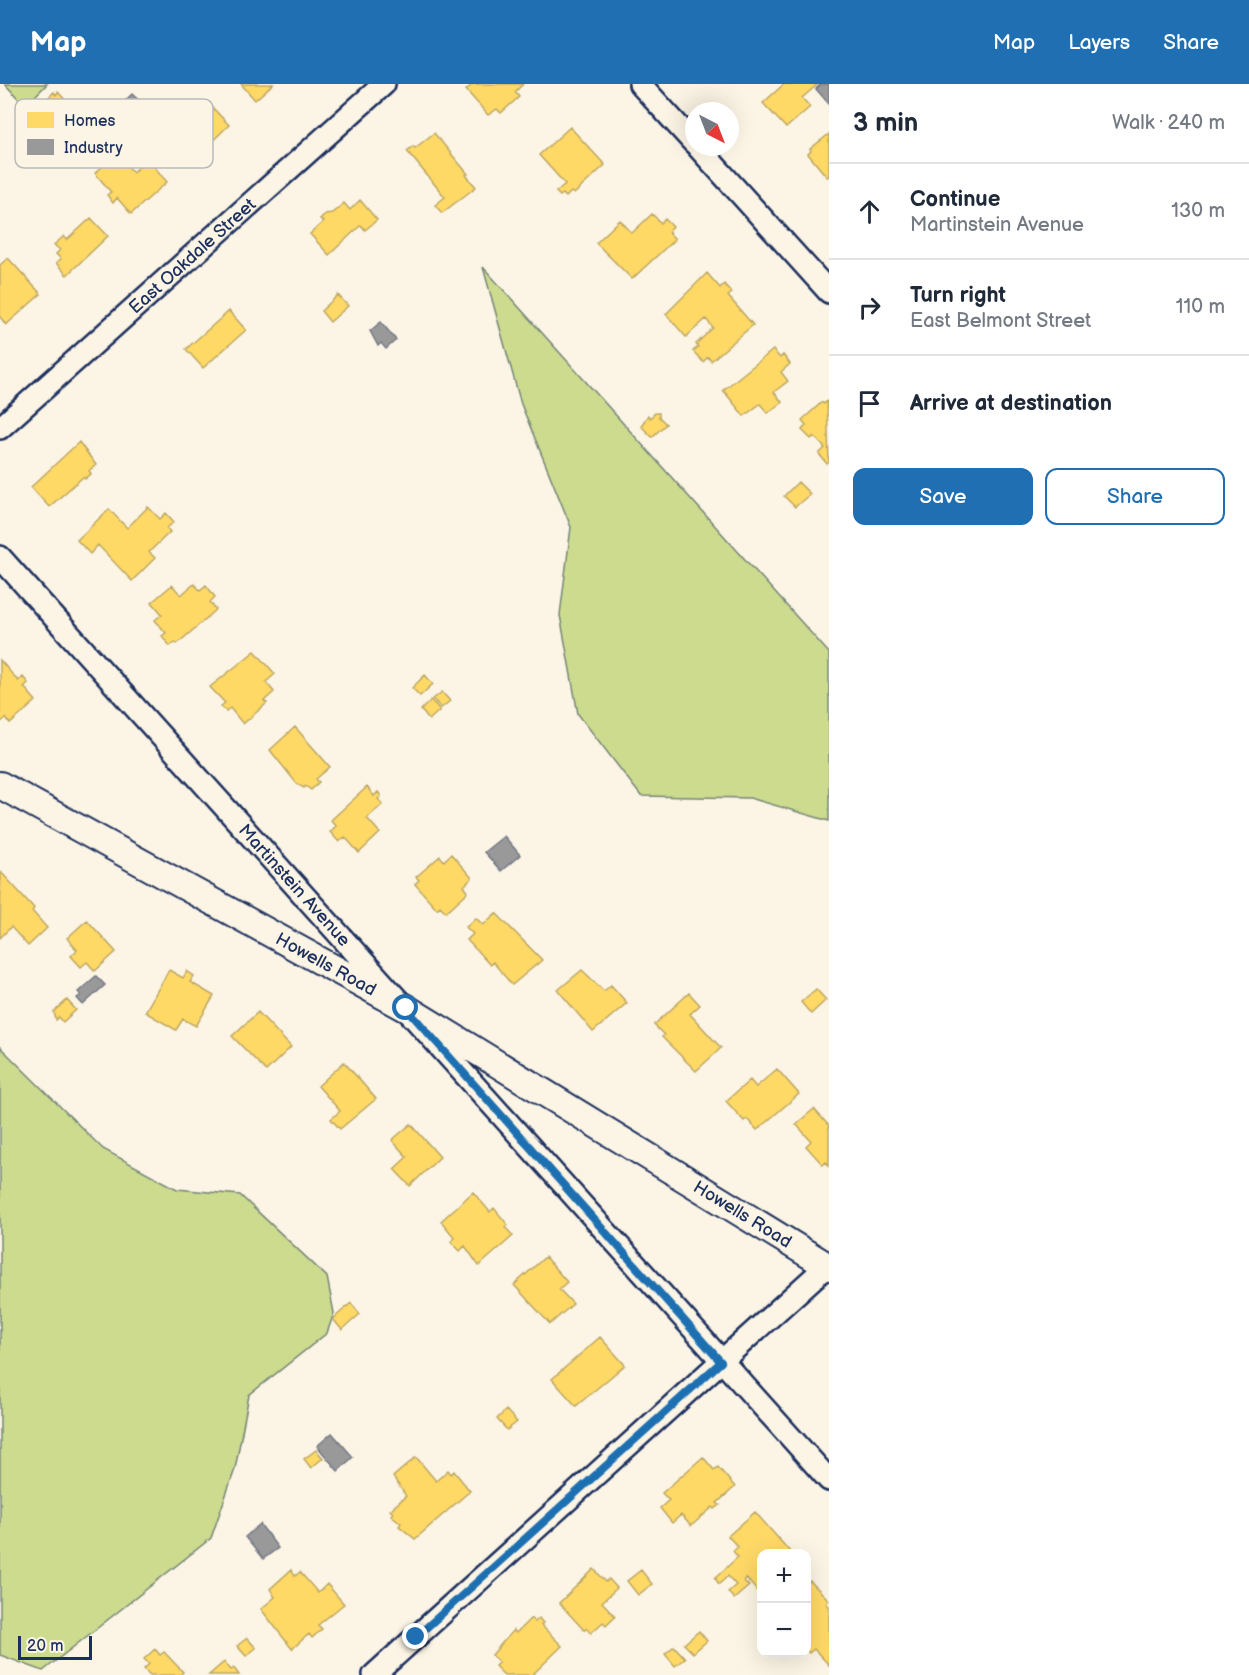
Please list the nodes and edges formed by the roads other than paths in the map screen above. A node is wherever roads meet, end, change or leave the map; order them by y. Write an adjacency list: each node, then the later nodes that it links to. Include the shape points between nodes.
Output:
1 (384, 84): 6 (street, East Oakdale Street)
2 (640, 84): 3 (street)
3 (685, 133)
4 (706, 156): 5 (street)
5 (829, 292)
6 (0, 428)
7 (0, 557): 9 (street, Martinstein Avenue)
8 (0, 784): 9 (street, Howells Road)
9 (406, 1008): 10 (street, Howells Road); 11 (street, Martinstein Avenue)
10 (828, 1266): 11 (street)
11 (721, 1362): 12 (street, Martinstein Avenue); 13 (street)
12 (829, 1480)
13 (374, 1675)

